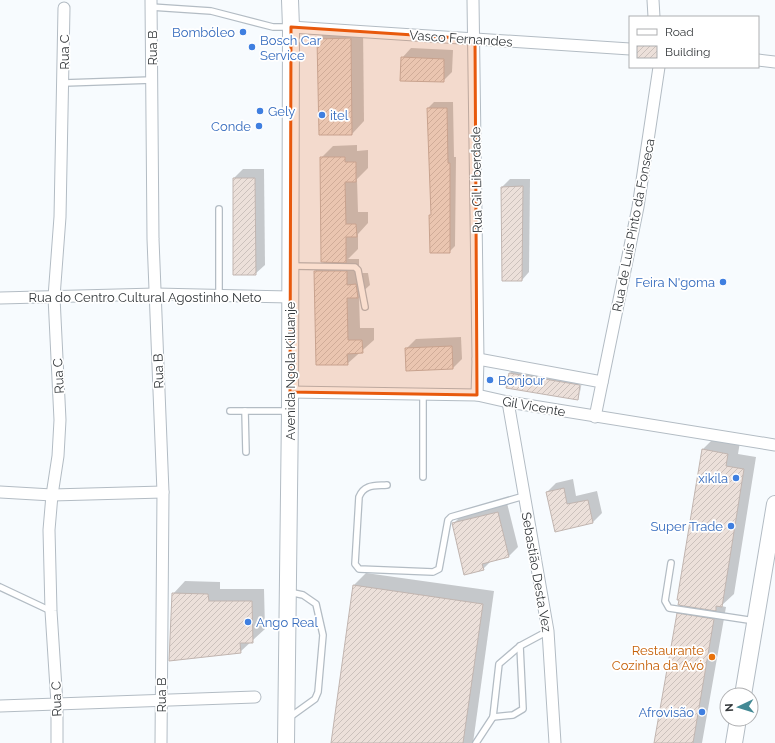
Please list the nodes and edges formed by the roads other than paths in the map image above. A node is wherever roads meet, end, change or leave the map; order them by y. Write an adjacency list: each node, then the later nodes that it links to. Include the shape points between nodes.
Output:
1 (290, 0): 7 (main road, Avenida Ngola Kiluanje)
2 (474, 0): 8 (street, Rua Gil Liberdade)
3 (653, 0): 6 (street)
4 (151, 3): 7 (lane, via 211,11 272,27); 13 (street, Rua B)
5 (64, 8): 14 (street, Rua C)
6 (654, 16)
7 (291, 27): 8 (street, Vasco Fernandes); 16 (main road, Avenida Ngola Kiluanje)
8 (475, 39): 9 (street, Vasco Fernandes); 23 (street, Rua Gil Liberdade)
9 (629, 49)
10 (759, 60): 11 (street)
11 (775, 62)
12 (659, 68): 24 (street, Rua de Luís Pinto da Fonseca, via 638,207)
13 (152, 80): 14 (lane); 17 (street, Rua B)
14 (64, 83): 21 (street, Rua C, via 60,217)
15 (219, 209): 18 (lane)
16 (291, 266): 19 (main road, Avenida Ngola Kiluanje); 22 (lane, via 355,267 358,270)
17 (156, 294): 18 (street, Rua do Centro Cultural Agostinho Neto); 21 (street, Rua do Centro Cultural Agostinho Neto); 38 (street, Rua B)
18 (219, 295): 19 (street, Rua do Centro Cultural Agostinho Neto)
19 (290, 296): 25 (main road, Avenida Ngola Kiluanje)
20 (0, 298): 21 (street, Rua do Centro Cultural Agostinho Neto)
21 (54, 298): 39 (street, Rua C, via 60,420)
22 (365, 307)
23 (478, 359): 24 (street); 27 (street, Rua Gil Liberdade)
24 (602, 382): 32 (street, Rua de Luís Pinto da Fonseca)
25 (290, 392): 26 (street, Gil Vicente); 29 (main road, Avenida Ngola Kiluanje)
26 (423, 394): 27 (street, Gil Vicente); 35 (lane)
27 (477, 395): 28 (street, Gil Vicente)
28 (508, 402): 32 (street, Gil Vicente); 40 (street, Sebastião Desta Vez)
29 (290, 410): 31 (lane); 44 (main road, Avenida Ngola Kiluanje)
30 (230, 411): 31 (lane)
31 (245, 411): 34 (lane)
32 (595, 416): 33 (street, Gil Vicente)
33 (775, 446)
34 (246, 452)
35 (423, 477)
36 (387, 485): 40 (lane, via 368,486 361,491 359,497 355,564 359,569 433,572 439,569 448,520 451,517)
37 (0, 492): 39 (street)
38 (162, 492): 39 (street); 51 (street, Rua B)
39 (52, 495): 45 (street, Rua C, via 49,530)
40 (524, 496): 47 (street, Sebastião Desta Vez)
41 (775, 504): 46 (main road)
42 (671, 563): 46 (lane, via 665,601 669,608)
43 (0, 587): 45 (lane)
44 (288, 592): 55 (main road, Avenida Ngola Kiluanje); 55 (lane, via 303,595 316,604 323,635 318,692 315,699)
45 (51, 611): 52 (street, Rua C)
46 (756, 621): 49 (main road)
47 (548, 631): 48 (lane); 61 (street, Sebastião Desta Vez)
48 (520, 646): 54 (lane, via 498,664); 54 (lane, via 523,710 513,715)
49 (744, 687)
50 (255, 697): 51 (street)
51 (161, 702): 52 (street); 58 (street, Rua B)
52 (57, 704): 53 (street); 57 (street, Rua C)
53 (0, 706)
54 (493, 718): 60 (lane)
55 (286, 719): 59 (main road, Avenida Ngola Kiluanje)
56 (737, 727): 62 (main road)
57 (57, 743)
58 (161, 743)
59 (286, 743)
60 (476, 743)
61 (555, 743)
62 (734, 743)

